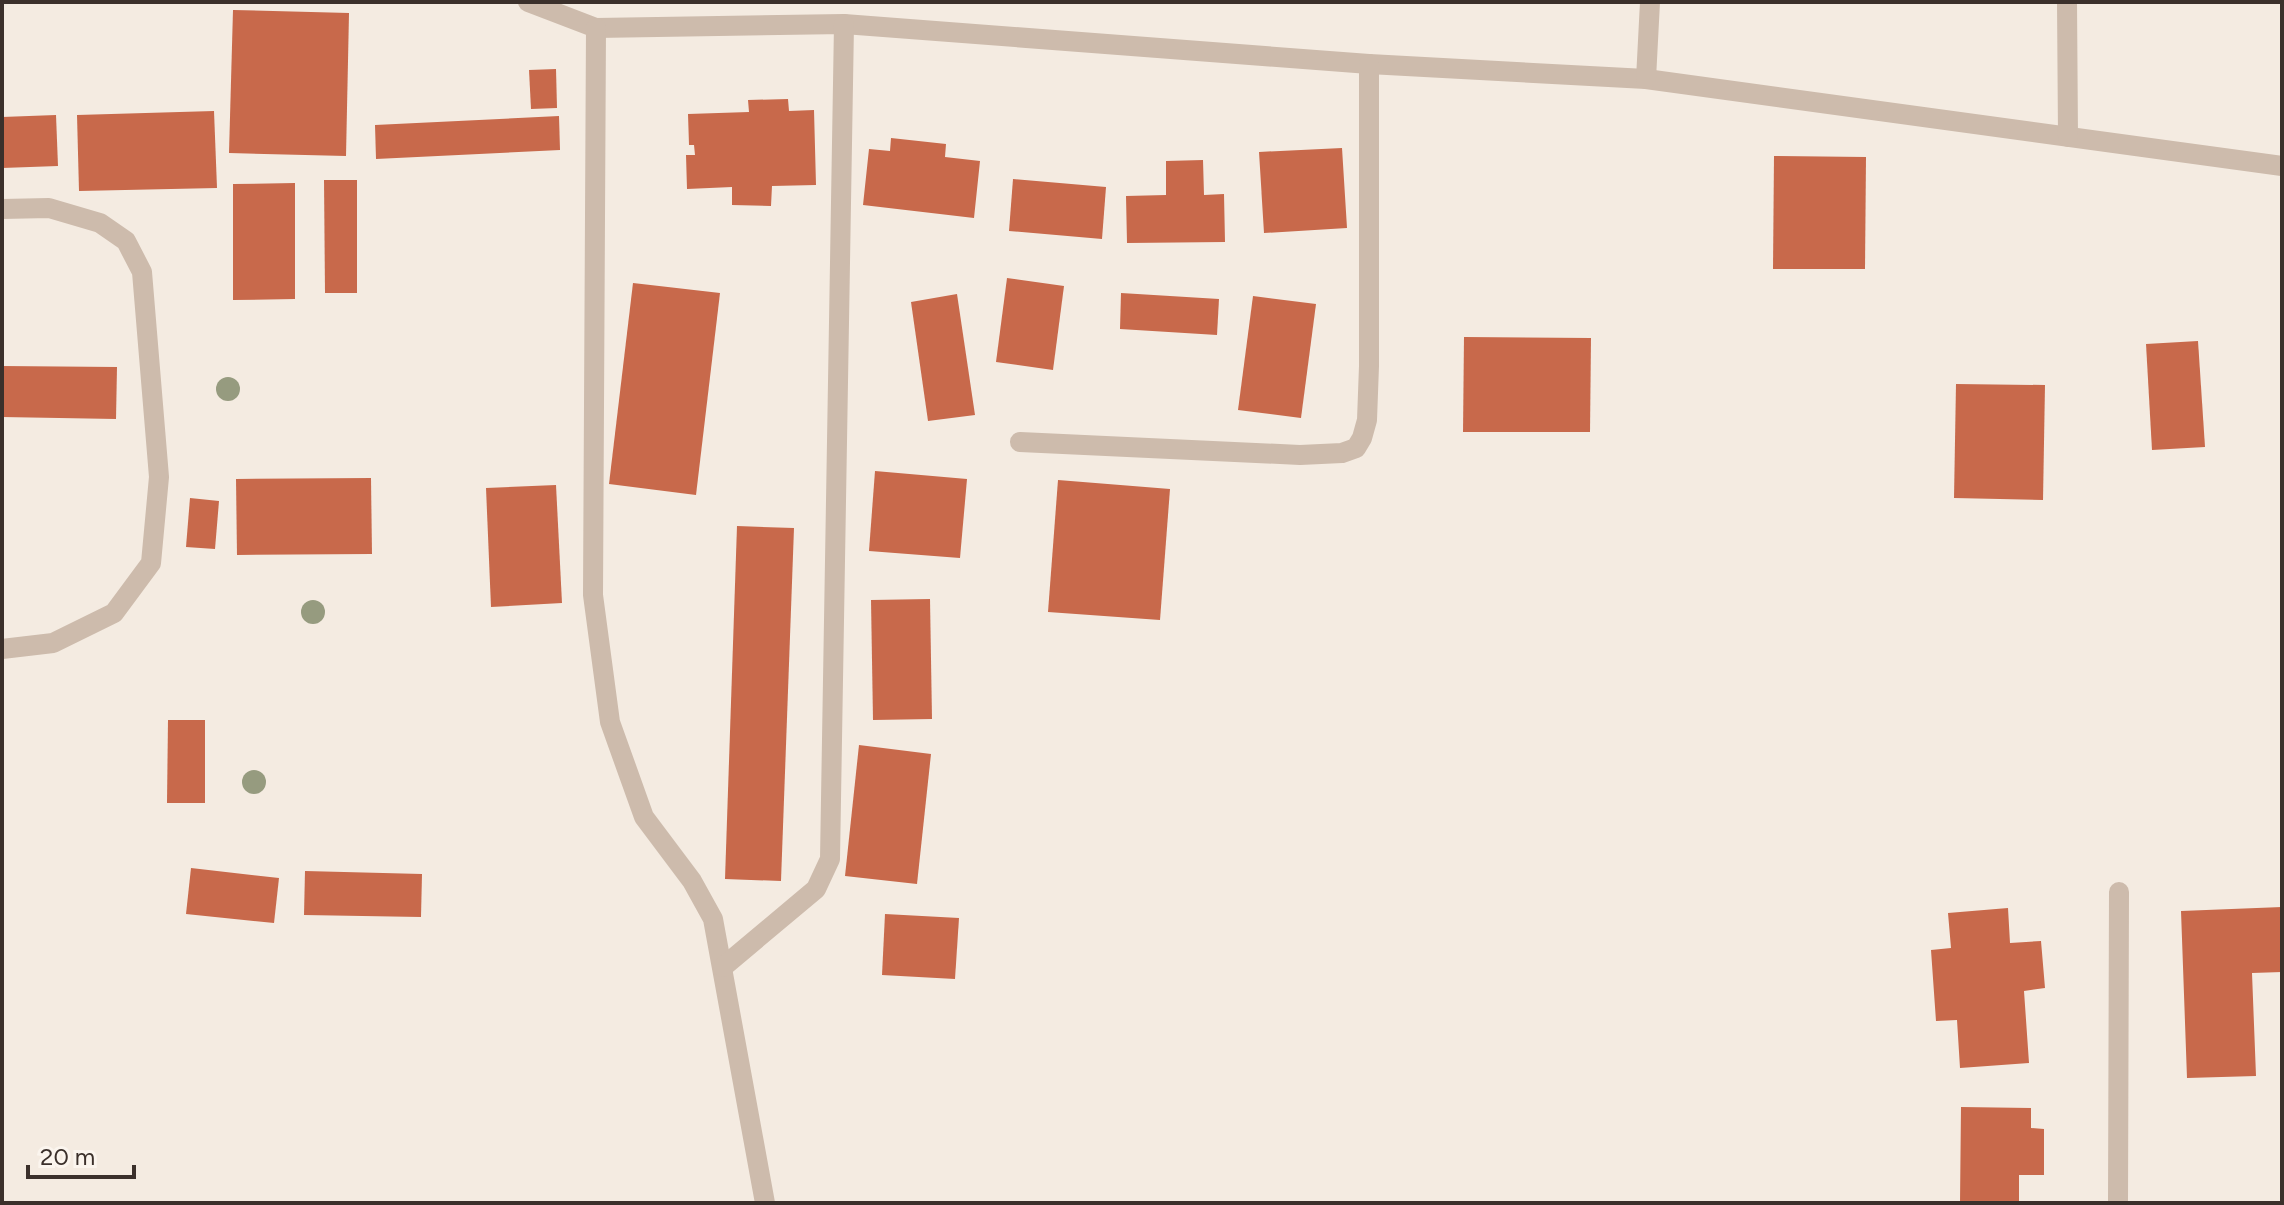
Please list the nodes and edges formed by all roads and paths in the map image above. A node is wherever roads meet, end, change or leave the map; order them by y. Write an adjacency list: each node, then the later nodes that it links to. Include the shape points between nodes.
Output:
1 (528, 2): 5 (street)
2 (1650, 2): 7 (street)
3 (2067, 2): 8 (street)
4 (844, 24): 5 (street); 6 (street); 14 (street, via 830,859 816,889)
5 (596, 28): 14 (street, via 593,595 598,637 610,722 644,817 713,919)
6 (1369, 64): 7 (street); 11 (street, via 1369,366 1367,420 1356,448 1300,455)
7 (1646, 79): 8 (street)
8 (2068, 137): 9 (street)
9 (2282, 166)
10 (2, 209): 12 (street, via 49,208 100,223 126,241 142,272 159,477 151,563 114,613 53,643)
11 (1020, 442)
12 (2, 649)
13 (2119, 892): 16 (street)
14 (723, 967): 15 (street)
15 (765, 1203)
16 (2118, 1203)

